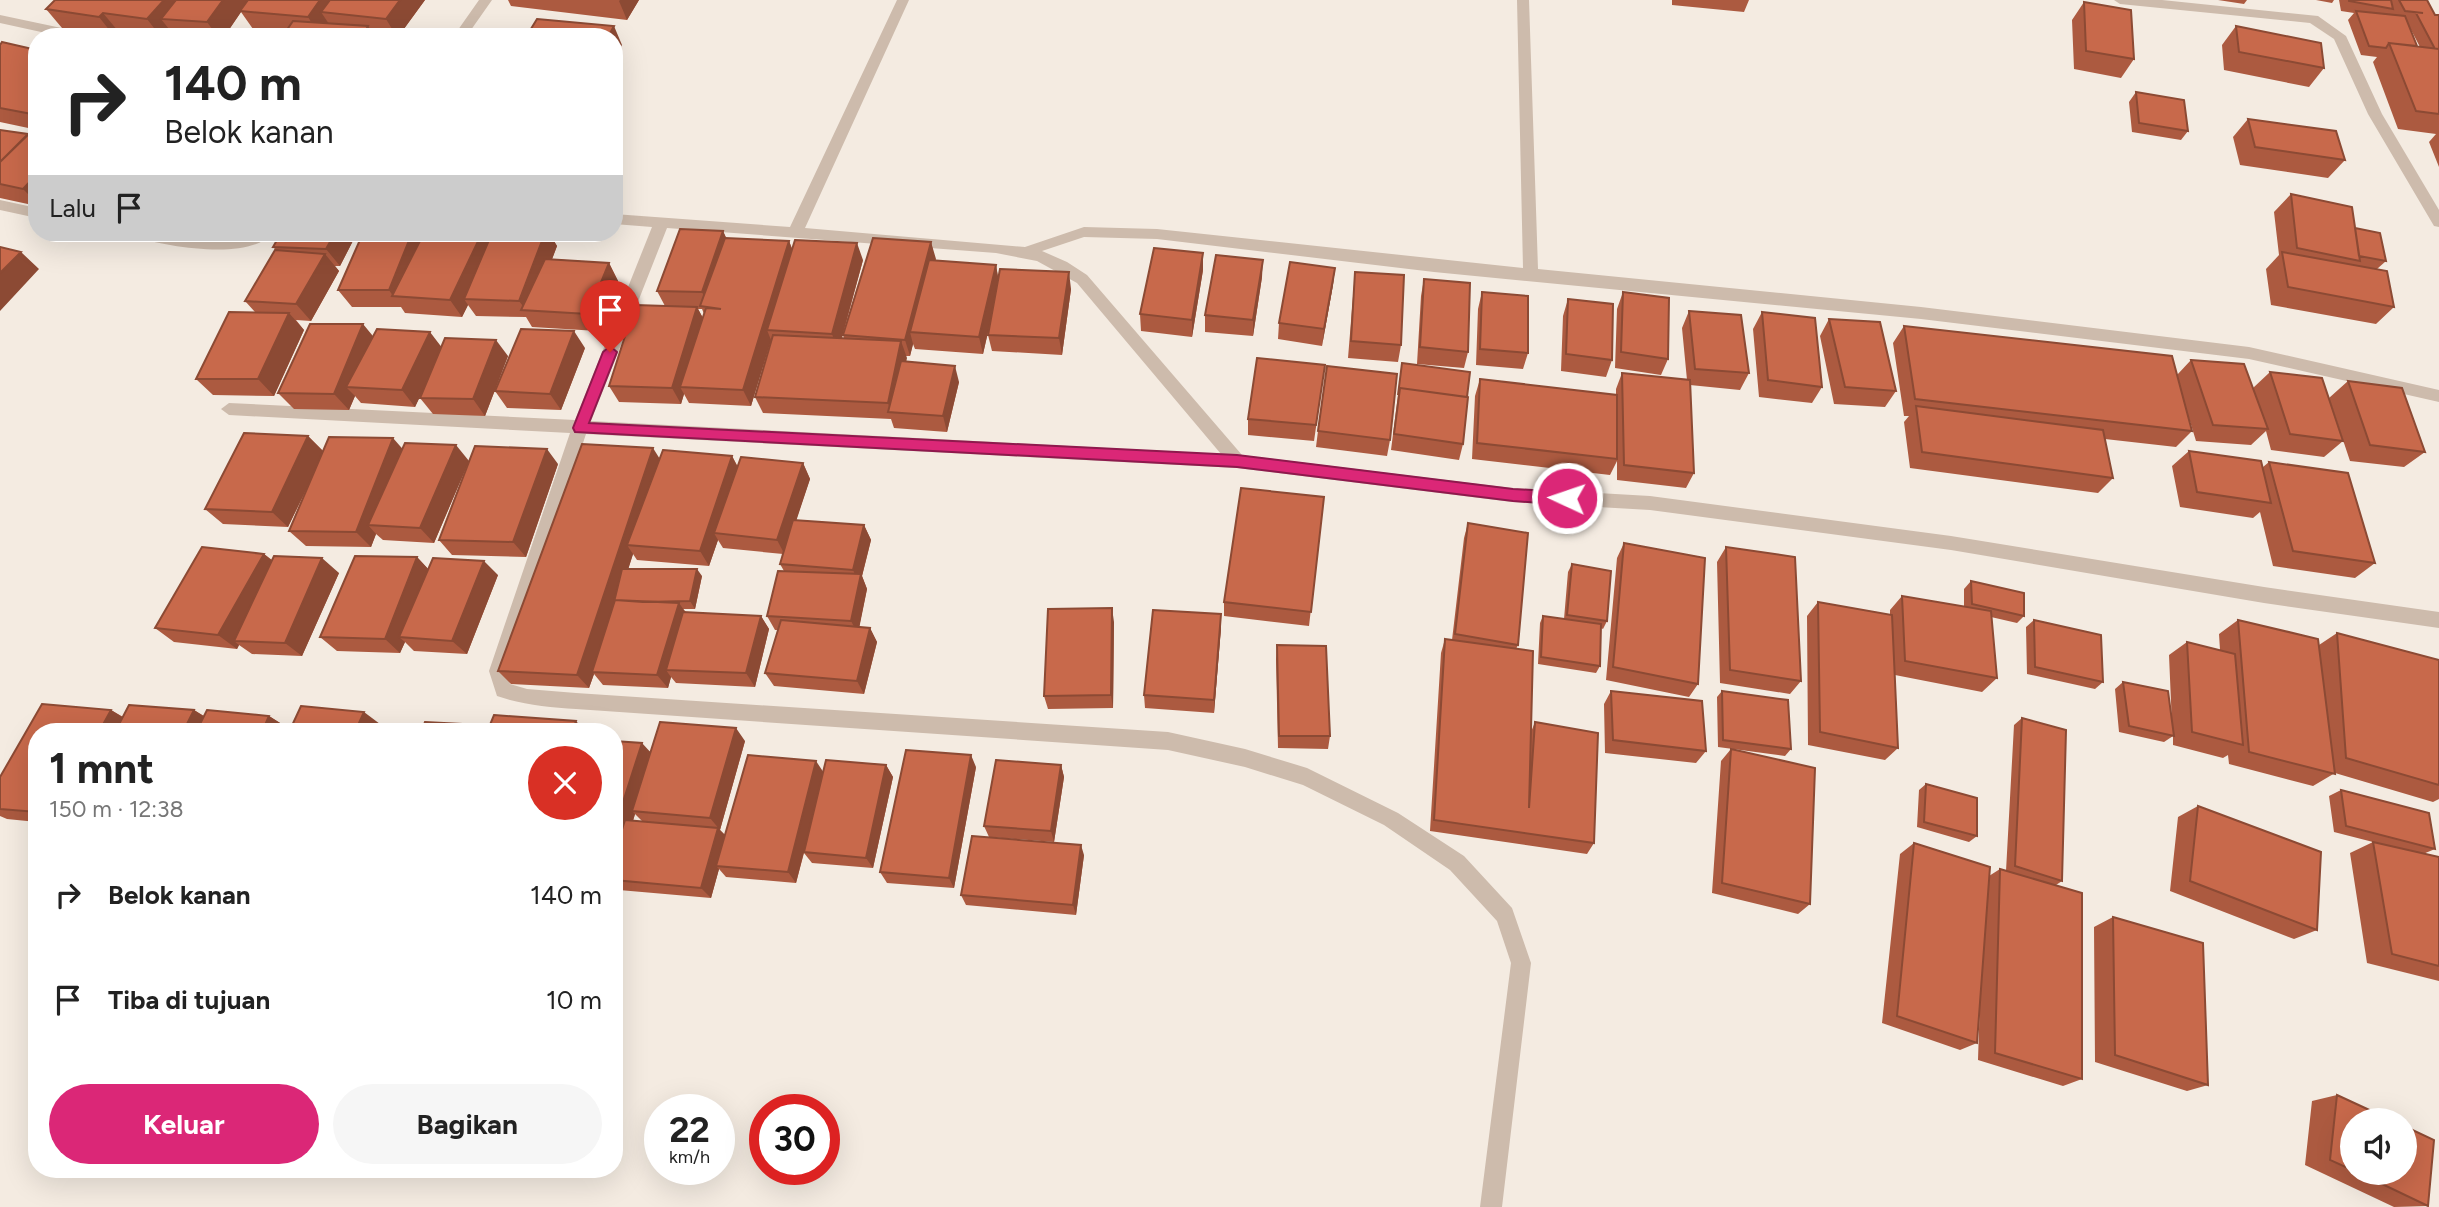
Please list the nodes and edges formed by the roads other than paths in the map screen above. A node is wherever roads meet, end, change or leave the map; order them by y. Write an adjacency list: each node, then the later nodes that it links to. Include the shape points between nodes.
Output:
1 (486, 0): 7 (street)
2 (903, 0): 13 (street)
3 (1523, 0): 17 (street)
4 (2120, 0): 11 (street, via 2313,19 2328,27 2339,36 2375,114)
5 (0, 19): 6 (street)
6 (42, 28)
7 (466, 28)
8 (0, 205): 9 (street)
9 (28, 211)
10 (623, 220): 12 (street)
11 (2439, 222)
12 (661, 224): 13 (street); 20 (street)
13 (795, 233): 16 (street)
14 (186, 242): 15 (street, via 212,247)
15 (244, 242)
16 (1029, 251): 17 (street, via 1084,232 1157,234); 21 (street, via 1061,263 1082,279)
17 (1531, 274): 18 (street, via 1921,313 2249,353)
18 (2439, 396)
19 (229, 409): 20 (street)
20 (580, 428): 21 (street); 23 (street, via 498,671 503,690 576,701 1168,741 1307,777 1391,819 1457,863 1505,915 1521,963)
21 (1237, 461): 22 (street, via 1513,495 1705,510 1951,543)
22 (2439, 620)
23 (1490, 1207)

